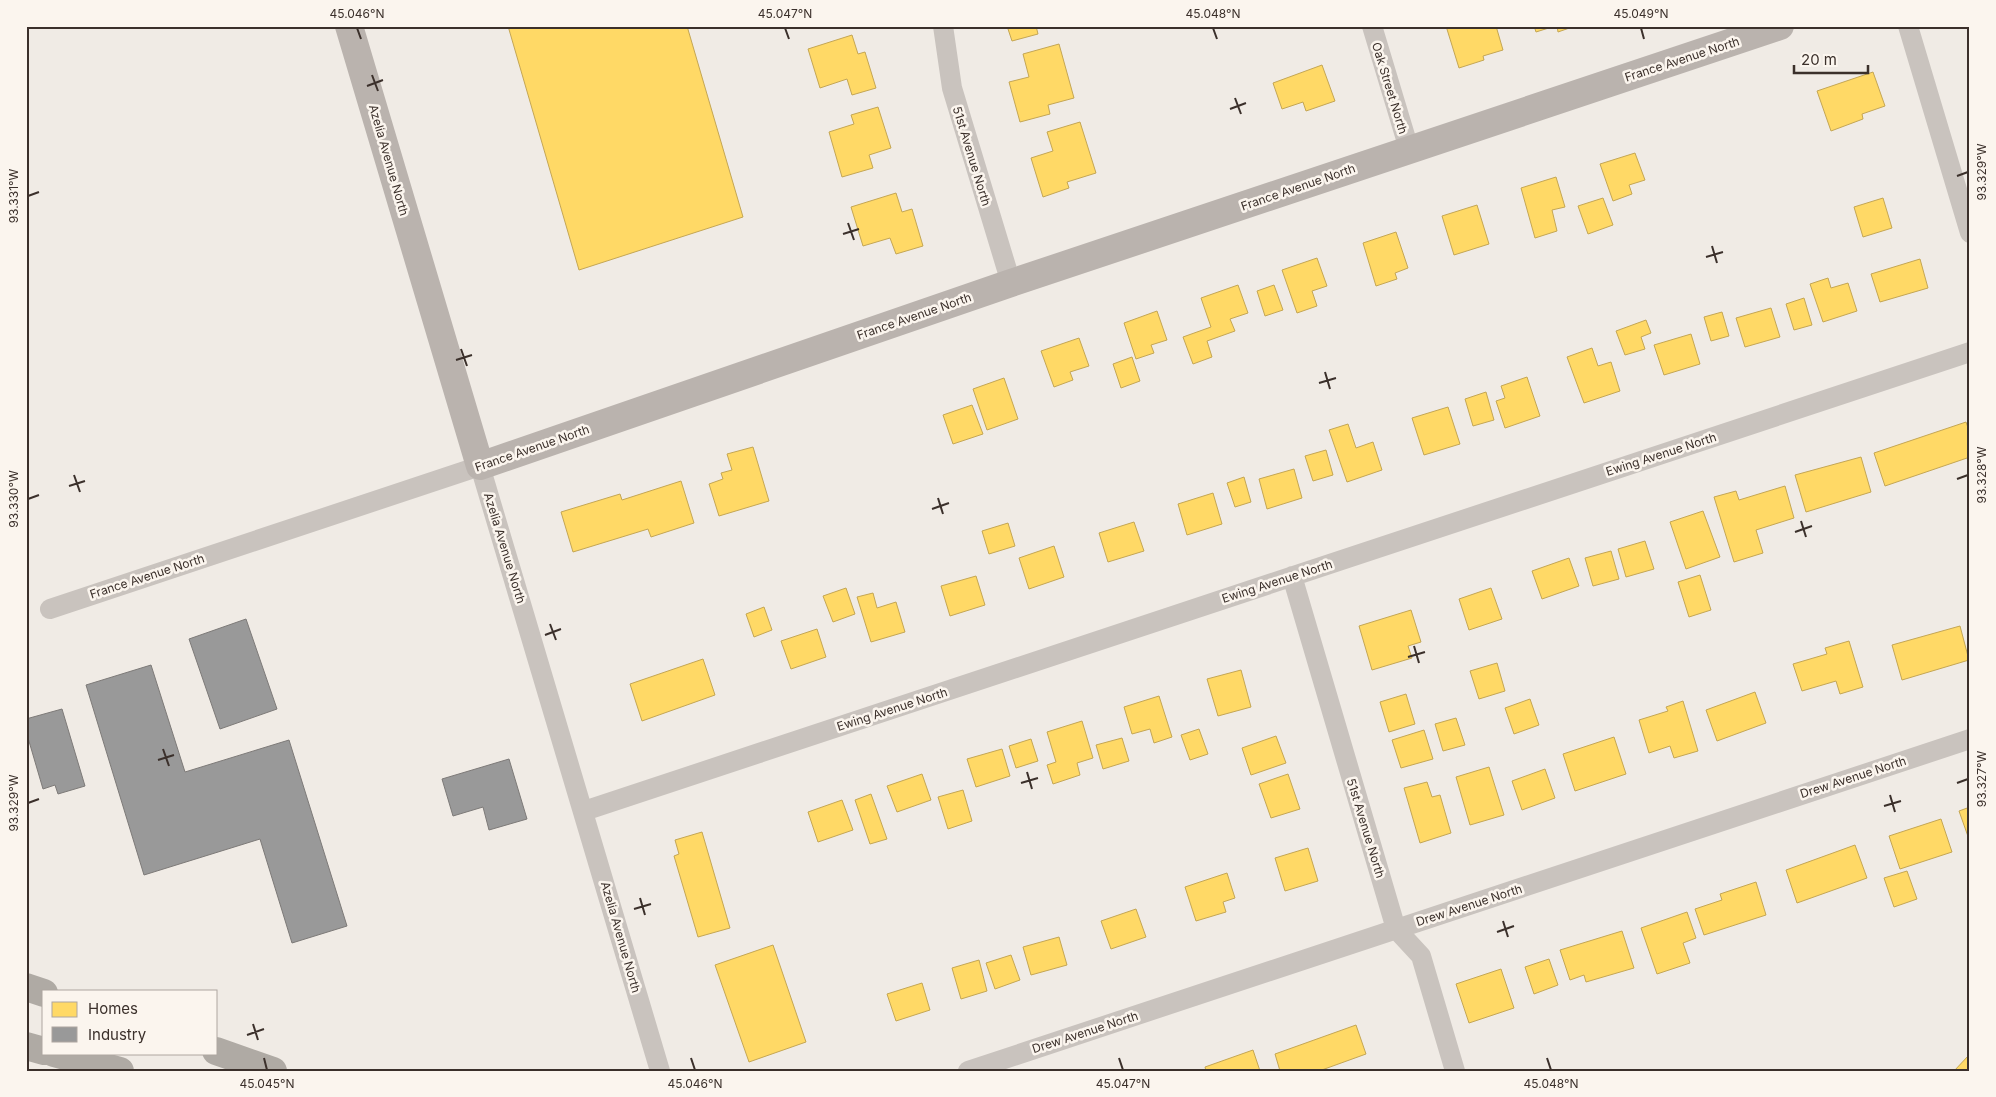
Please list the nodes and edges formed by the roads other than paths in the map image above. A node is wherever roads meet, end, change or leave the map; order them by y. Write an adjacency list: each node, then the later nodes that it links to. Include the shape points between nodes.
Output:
1 (349, 26): 10 (street, Azelia Avenue North)
2 (943, 26): 8 (street, 51st Avenue North, via 952,88)
3 (1372, 26): 6 (street, Oak Street North)
4 (1780, 26): 6 (street, France Avenue North)
5 (1908, 26): 7 (street)
6 (1409, 149): 8 (street, France Avenue North)
7 (1970, 233)
8 (1011, 283): 10 (street, France Avenue North)
9 (1970, 352): 11 (street, Ewing Avenue North)
10 (480, 466): 12 (street, France Avenue North); 14 (street, Azelia Avenue North)
11 (1292, 576): 14 (street, Ewing Avenue North); 15 (street, 51st Avenue North)
12 (50, 609)
13 (1970, 739): 15 (street, Drew Avenue North)
14 (584, 811): 24 (street, Azelia Avenue North)
15 (1396, 929): 25 (street, Drew Avenue North); 26 (street, 51st Avenue North, via 1421,956)
16 (26, 987): 17 (highway)
17 (42, 992)
18 (26, 1046): 19 (highway)
19 (42, 1050)
20 (218, 1053): 23 (highway)
21 (58, 1054): 22 (highway)
22 (120, 1071)
23 (273, 1071)
24 (660, 1071)
25 (968, 1071)
26 (1455, 1071)

